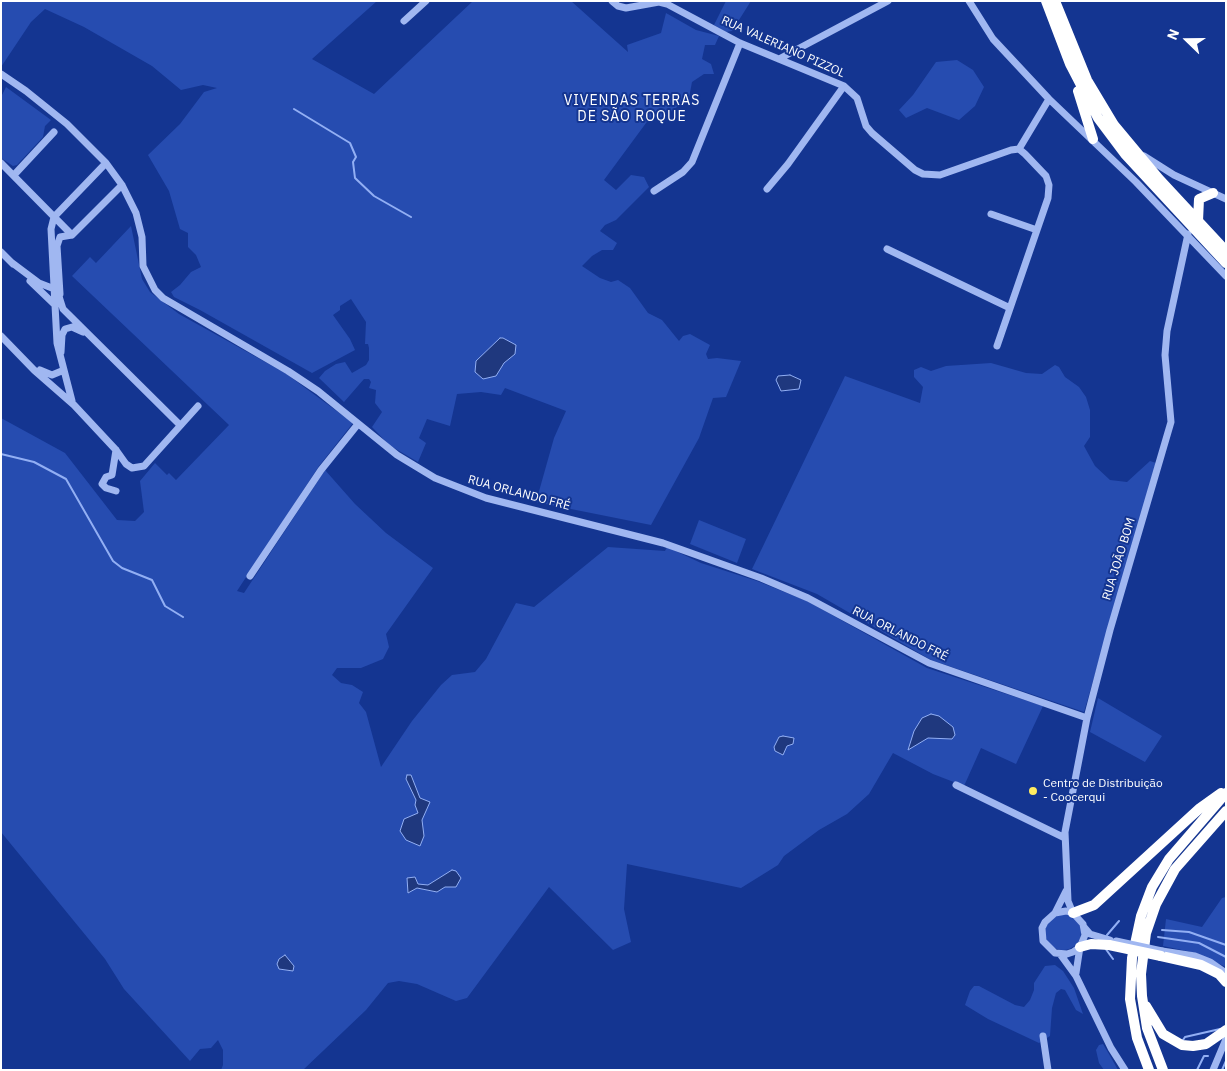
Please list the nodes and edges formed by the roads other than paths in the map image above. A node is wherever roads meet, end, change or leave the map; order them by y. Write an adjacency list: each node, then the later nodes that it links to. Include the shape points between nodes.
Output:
1 (426, 1): 7 (street)
2 (612, 1): 8 (street, RUA VALERIANO PIZZOL, via 626,8 660,2)
3 (888, 1): 9 (street)
4 (969, 1): 13 (street, via 993,39)
5 (1046, 1): 10 (highway)
6 (1056, 1): 17 (highway, via 1095,95)
7 (404, 21)
8 (740, 43): 9 (street, RUA VALERIANO PIZZOL); 23 (street, via 692,162 683,172)
9 (779, 59): 12 (street, RUA VALERIANO PIZZOL)
10 (1070, 64): 15 (highway); 36 (highway, via 1087,99 1116,144)
11 (1, 74): 19 (street, RUA ORLANDO FRÉ, via 62,119)
12 (844, 86): 16 (street, RUA VALERIANO PIZZOL, via 856,98 866,126 872,133 923,174 940,174); 22 (street)
13 (1049, 100): 15 (street); 16 (street)
14 (54, 132): 20 (street)
15 (1093, 139): 30 (street)
16 (1019, 149): 29 (street, via 1041,170 1049,185)
17 (1135, 151): 24 (street, via 1174,175); 28 (highway)
18 (1, 163): 20 (street)
19 (106, 163): 21 (street, RUA ORLANDO FRÉ); 27 (street)
20 (14, 175): 27 (street)
21 (122, 185): 31 (street); 54 (street, RUA ORLANDO FRÉ, via 140,225 143,266 155,290 184,312 288,371)
22 (767, 188)
23 (654, 190)
24 (1213, 193): 25 (street); 28 (highway, via 1199,198)
25 (1226, 199)
26 (990, 214): 29 (street)
27 (54, 217): 31 (street); 37 (street)
28 (1198, 221): 33 (highway)
29 (1037, 230): 43 (street)
30 (1188, 234): 38 (street); 59 (street, RUA JOÃO BOM, via 1167,331 1165,355 1171,422)
31 (72, 235): 41 (street, via 60,237 57,246)
32 (887, 250): 43 (street)
33 (1226, 251)
34 (1, 252): 35 (street)
35 (11, 262): 39 (street); 42 (street)
36 (1226, 263)
37 (54, 273): 39 (street, via 50,283); 40 (street)
38 (1226, 276)
39 (43, 284): 40 (street)
40 (54, 288): 41 (street); 42 (street)
41 (60, 297): 47 (street, via 62,309)
42 (55, 306): 44 (street)
43 (1010, 308): 48 (street)
44 (56, 316): 45 (street, via 64,324); 50 (street)
45 (72, 326): 47 (street); 50 (street, via 63,332)
46 (1, 336): 49 (street)
47 (98, 345): 55 (street)
48 (996, 346)
49 (21, 354): 51 (street, via 47,375); 52 (street, via 34,370)
50 (60, 356): 51 (street)
51 (64, 370): 52 (street)
52 (74, 405): 56 (street)
53 (198, 406): 55 (street)
54 (358, 424): 58 (street, via 321,470); 59 (street, RUA ORLANDO FRÉ, via 397,455 443,482 486,498 664,543 761,578 808,598 929,664)
55 (180, 425): 56 (street, via 144,466 135,468 126,464)
56 (116, 450): 57 (street, via 112,475 106,476 102,484)
57 (116, 490)
58 (250, 576)
59 (1086, 718): 64 (street, RUA JOÃO BOM)
60 (956, 785): 64 (street)
61 (1226, 789): 67 (highway, via 1200,808 1094,905)
62 (1226, 793): 82 (highway, via 1169,859 1152,887 1141,916 1132,958 1130,999 1137,1038)
63 (1226, 811): 76 (highway, via 1175,868 1156,904 1146,932 1140,974)
64 (1065, 838): 65 (street, RUA JOÃO BOM)
65 (1066, 891): 66 (street); 67 (street)
66 (1055, 913): 67 (street); 71 (street, via 1044,922 1042,935 1046,946)
67 (1073, 913): 68 (street)
68 (1083, 924): 69 (street, via 1090,934); 70 (street, via 1085,935)
69 (1107, 941): 70 (highway); 72 (highway, bridge)
70 (1080, 947): 71 (street, via 1074,952); 74 (street)
71 (1060, 954): 74 (street)
72 (1161, 954): 73 (street, via 1195,956); 75 (highway, via 1201,965 1219,974)
73 (1226, 973)
74 (1076, 976): 81 (street)
75 (1226, 982)
76 (1142, 996): 77 (highway, via 1163,1034 1172,1041 1193,1046 1206,1044); 83 (highway, via 1147,1028)
77 (1226, 1030)
78 (1043, 1036): 80 (street)
79 (1226, 1039): 84 (street)
80 (1048, 1070)
81 (1125, 1070)
82 (1149, 1070)
83 (1163, 1070)
84 (1212, 1070)

